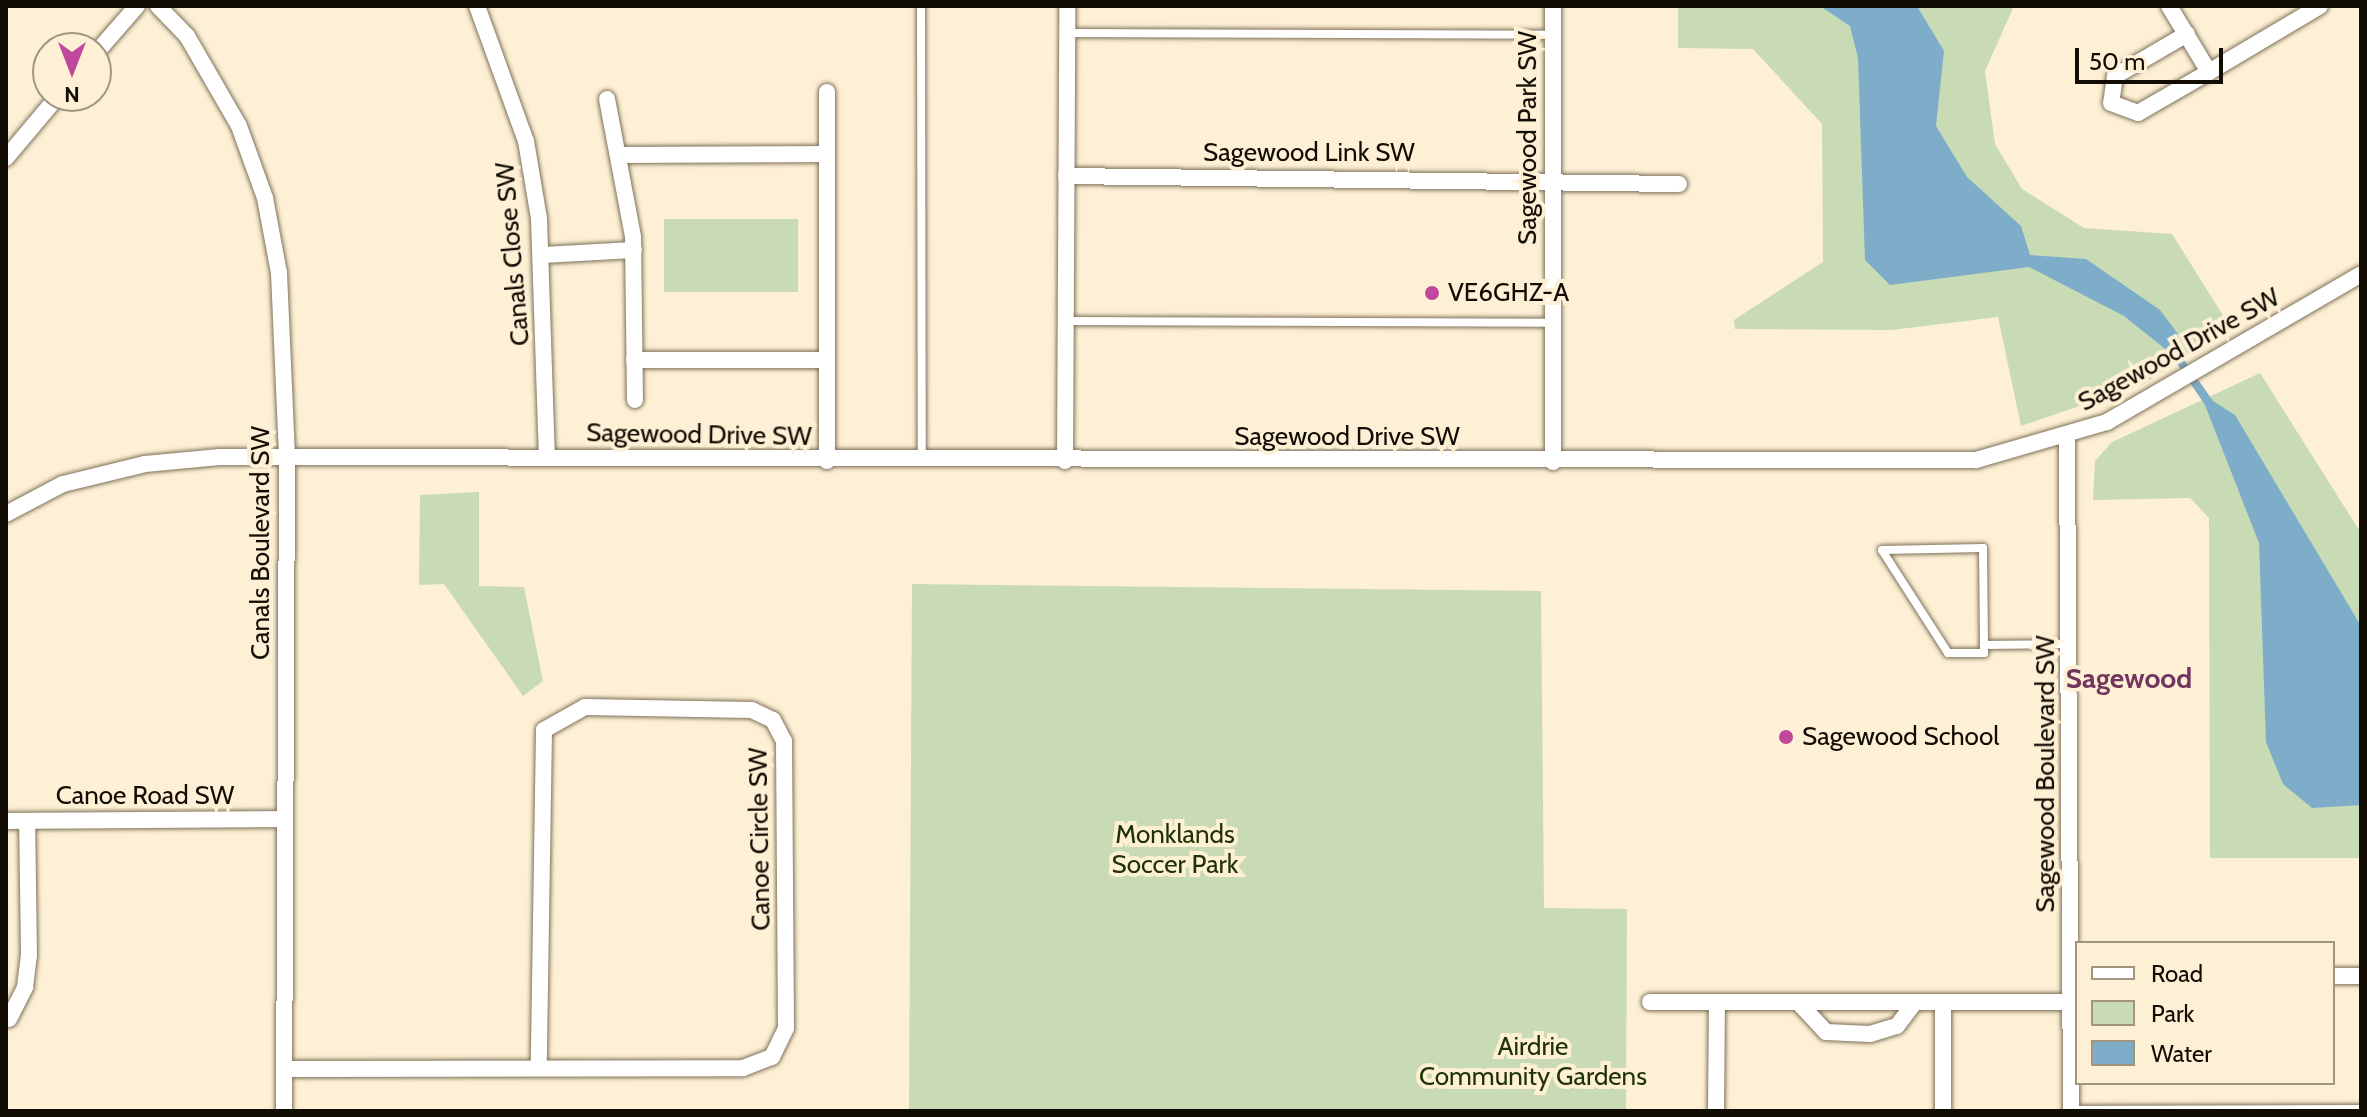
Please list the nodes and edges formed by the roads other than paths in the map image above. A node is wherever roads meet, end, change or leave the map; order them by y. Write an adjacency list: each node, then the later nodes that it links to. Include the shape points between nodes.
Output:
1 (137, 6): 11 (street)
2 (158, 6): 32 (street, Canals Boulevard SW, via 187,36 239,126 265,198 279,273)
3 (477, 6): 24 (street, Canals Close SW, via 526,141)
4 (921, 6): 36 (lane)
5 (1067, 6): 9 (street)
6 (1553, 6): 12 (street, Sagewood Park SW)
7 (2169, 6): 10 (street)
8 (2320, 6): 13 (street)
9 (1066, 33): 12 (lane); 20 (street)
10 (2187, 34): 13 (street); 13 (street, via 2115,76 2111,103 2138,113)
11 (112, 35)
12 (1553, 35): 21 (street, Sagewood Park SW)
13 (2209, 72)
14 (827, 92): 17 (street)
15 (607, 99): 18 (street)
16 (45, 112): 19 (street)
17 (827, 154): 18 (street); 29 (street)
18 (622, 155): 23 (street)
19 (6, 158)
20 (1066, 176): 21 (street, Sagewood Link SW); 26 (street)
21 (1551, 178): 22 (street, Sagewood Link SW); 27 (street, Sagewood Park SW)
22 (1679, 184)
23 (634, 250): 24 (street); 28 (street)
24 (542, 255): 33 (street, Canals Close SW)
25 (2361, 274): 31 (street, Sagewood Drive SW, via 2149,400)
26 (1066, 321): 27 (lane); 35 (street)
27 (1552, 323): 37 (street, Sagewood Park SW)
28 (634, 360): 29 (street); 30 (street)
29 (827, 360): 34 (street)
30 (635, 400)
31 (2067, 438): 37 (street, Sagewood Drive SW, via 1928,464); 39 (street, Sagewood Boulevard SW)
32 (287, 455): 33 (street, Sagewood Drive SW); 38 (street, Sagewood Drive SW, via 145,464 63,484); 41 (street, Canals Boulevard SW)
33 (547, 458): 34 (street, Sagewood Drive SW)
34 (827, 461): 36 (street, Sagewood Drive SW)
35 (1065, 461): 36 (street, Sagewood Drive SW); 37 (street, Sagewood Drive SW)
36 (922, 462)
37 (1553, 462)
38 (6, 514)
39 (2069, 644): 40 (lane); 46 (street, Sagewood Boulevard SW)
40 (1984, 645): 40 (lane, via 1983,548 1882,550 1948,653 1984,653)
41 (284, 819): 43 (street, Canoe Road SW); 55 (street, Canals Boulevard SW)
42 (6, 821): 43 (street, Canoe Road SW)
43 (27, 821): 53 (street, via 29,956 25,987)
44 (2335, 976): 45 (street)
45 (2361, 976)
46 (2074, 977): 52 (street, Sagewood Boulevard SW)
47 (1650, 1002): 48 (street)
48 (1717, 1002): 49 (street); 59 (street)
49 (1798, 1002): 50 (street); 50 (street, via 1826,1032 1870,1034 1897,1026)
50 (1915, 1002): 51 (street)
51 (1943, 1002): 52 (street); 60 (street)
52 (2071, 1002): 57 (street, Sagewood Boulevard SW)
53 (9, 1019)
54 (539, 1066): 54 (street, Canoe Circle SW, via 743,1068 781,1045 784,741 773,720 752,710 585,707 544,730); 55 (street, Canoe Circle SW)
55 (285, 1069): 58 (street, Canals Boulevard SW)
56 (2361, 1109): 57 (lane)
57 (2071, 1110)
58 (284, 1111)
59 (1716, 1111)
60 (1943, 1111)

